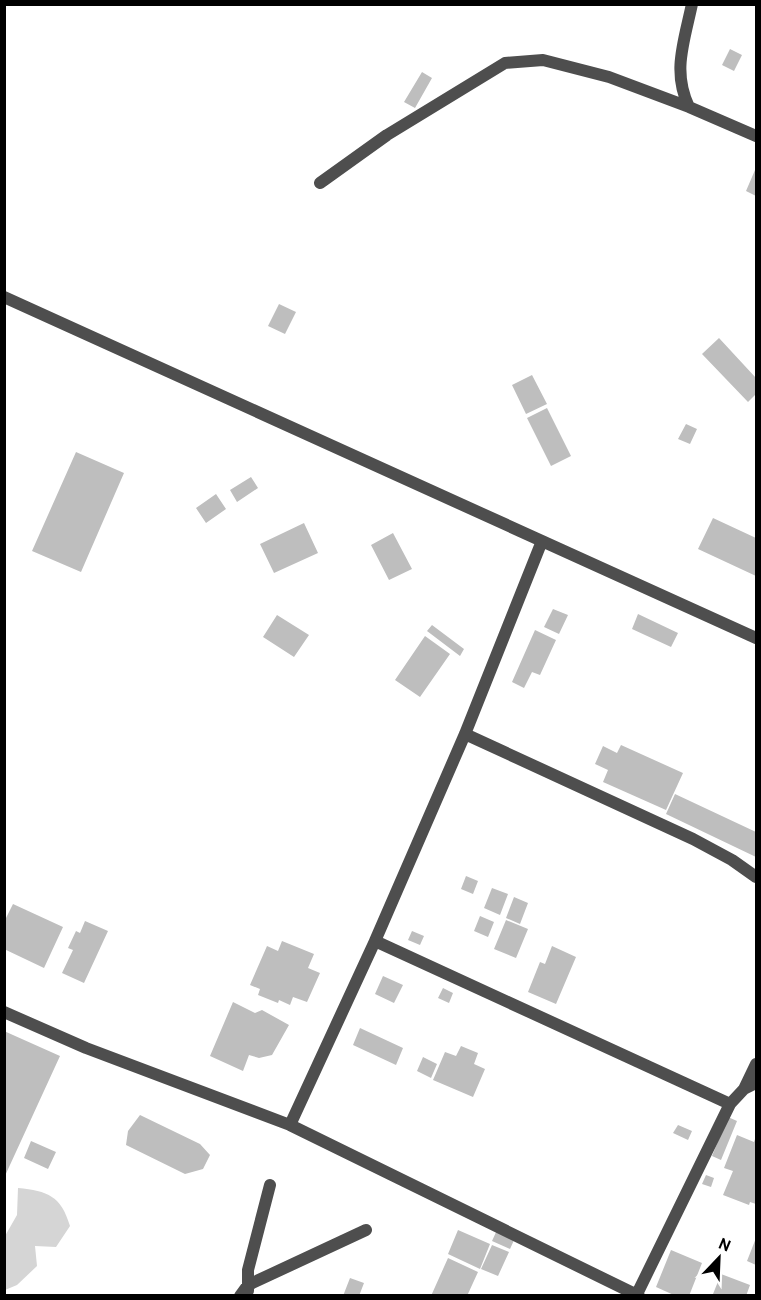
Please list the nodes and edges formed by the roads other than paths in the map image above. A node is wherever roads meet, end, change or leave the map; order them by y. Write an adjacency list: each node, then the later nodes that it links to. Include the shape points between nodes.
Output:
1 (692, 4): 2 (street, via 681,57 680,88)
2 (689, 108): 3 (street); 4 (street, via 609,77 543,60 505,63 387,135)
3 (756, 136)
4 (320, 183)
5 (4, 297): 6 (street)
6 (542, 541): 7 (street); 8 (street)
7 (756, 638)
8 (465, 735): 9 (street, via 693,839); 10 (street)
9 (756, 877)
10 (375, 941): 15 (street); 16 (street)
11 (4, 1012): 16 (street, via 86,1048)
12 (756, 1064): 14 (street)
13 (756, 1083): 14 (street)
14 (744, 1089): 15 (street)
15 (730, 1104): 20 (street)
16 (290, 1125): 20 (street)
17 (270, 1185): 19 (street, via 248,1270)
18 (366, 1230): 19 (street)
19 (248, 1290): 21 (street)
20 (637, 1295)
21 (240, 1296)

